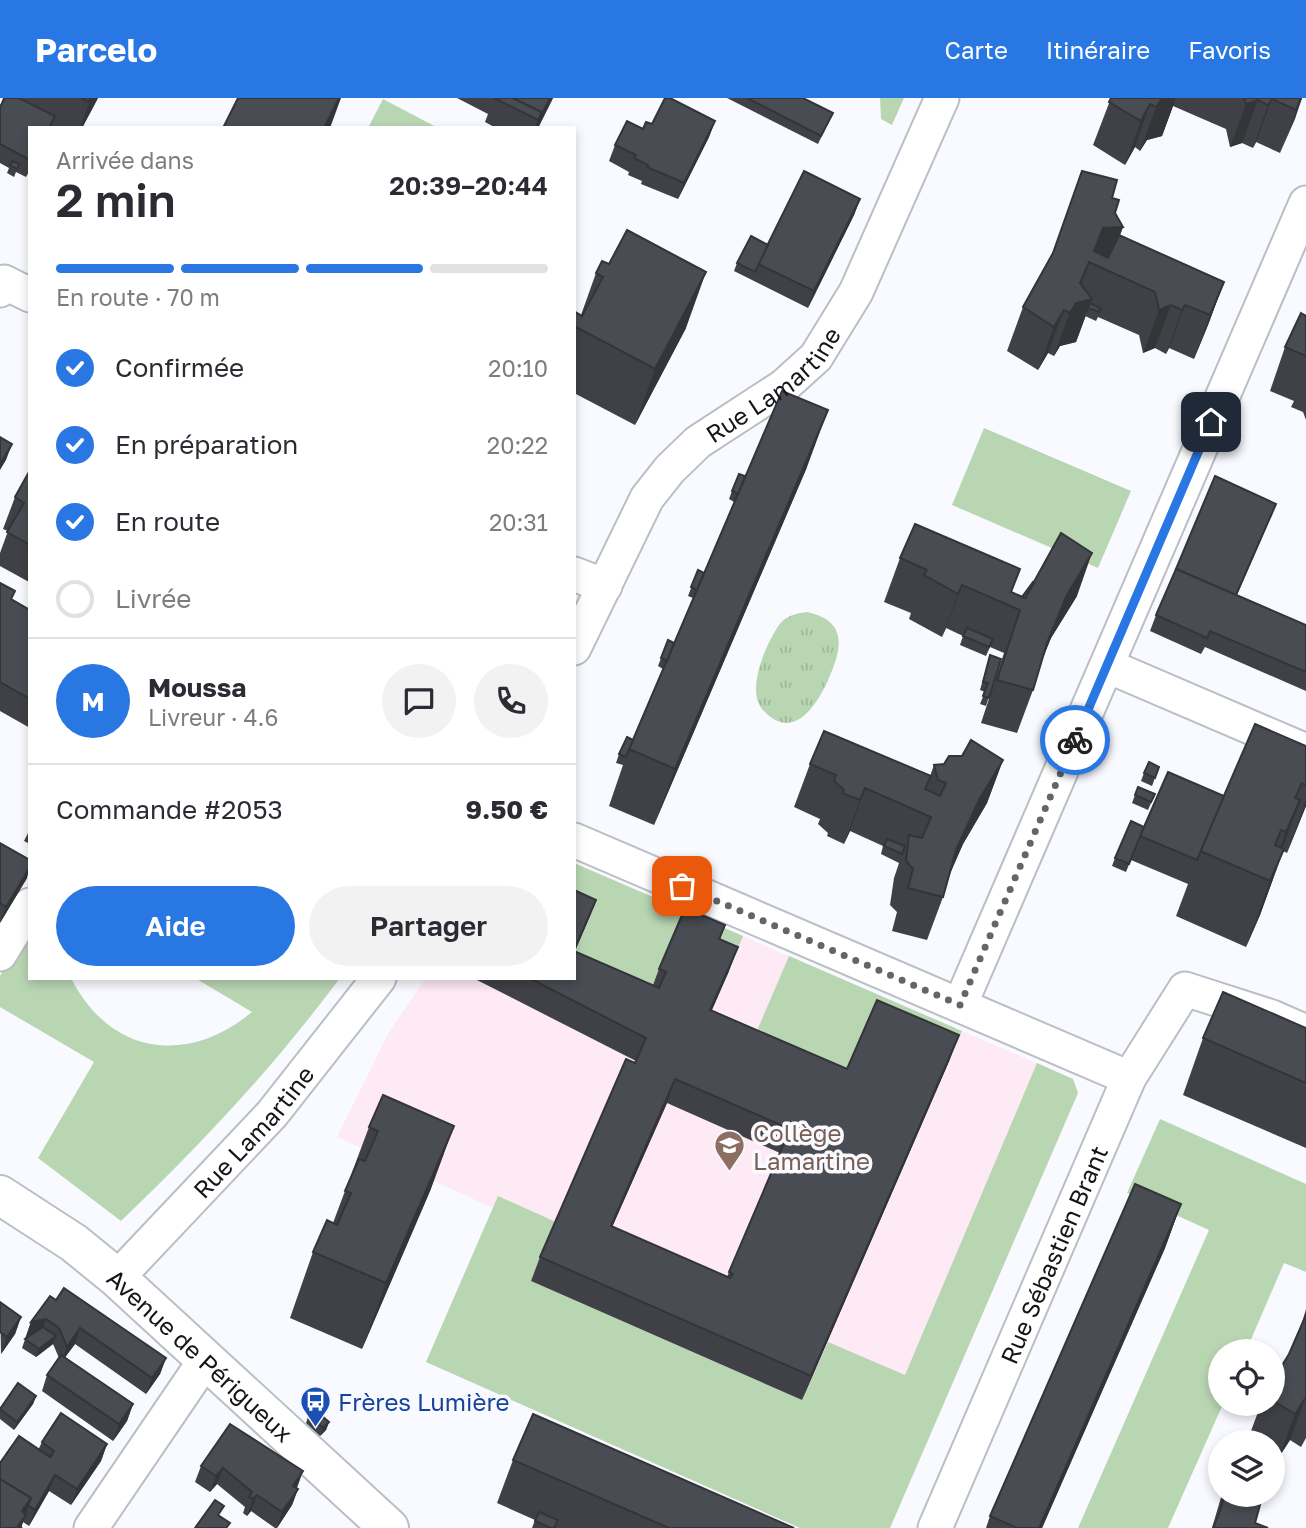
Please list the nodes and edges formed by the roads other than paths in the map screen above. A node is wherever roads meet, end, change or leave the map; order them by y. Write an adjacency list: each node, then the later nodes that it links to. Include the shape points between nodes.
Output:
1 (942, 98): 4 (street, Rue Lamartine, via 856,292 816,357 784,386 698,442 670,468 647,498)
2 (1306, 203): 6 (street)
3 (576, 575): 4 (street)
4 (605, 586): 5 (street, Rue Lamartine)
5 (576, 644)
6 (1108, 666): 7 (street); 12 (street)
7 (1306, 751)
8 (576, 841): 12 (street)
9 (28, 908): 10 (street)
10 (0, 954)
11 (377, 980): 16 (street, Rue Lamartine, via 272,1114)
12 (960, 1005): 14 (street)
13 (1306, 1032): 14 (street, Rue Sébastien Brant, via 1185,989)
14 (1129, 1078): 20 (street, Rue Sébastien Brant)
15 (0, 1195): 16 (street, Avenue de Périgueux, via 74,1243)
16 (117, 1278): 17 (street, Avenue de Périgueux)
17 (206, 1359): 18 (street); 19 (street, Avenue de Périgueux)
18 (90, 1528)
19 (389, 1528)
20 (935, 1528)

